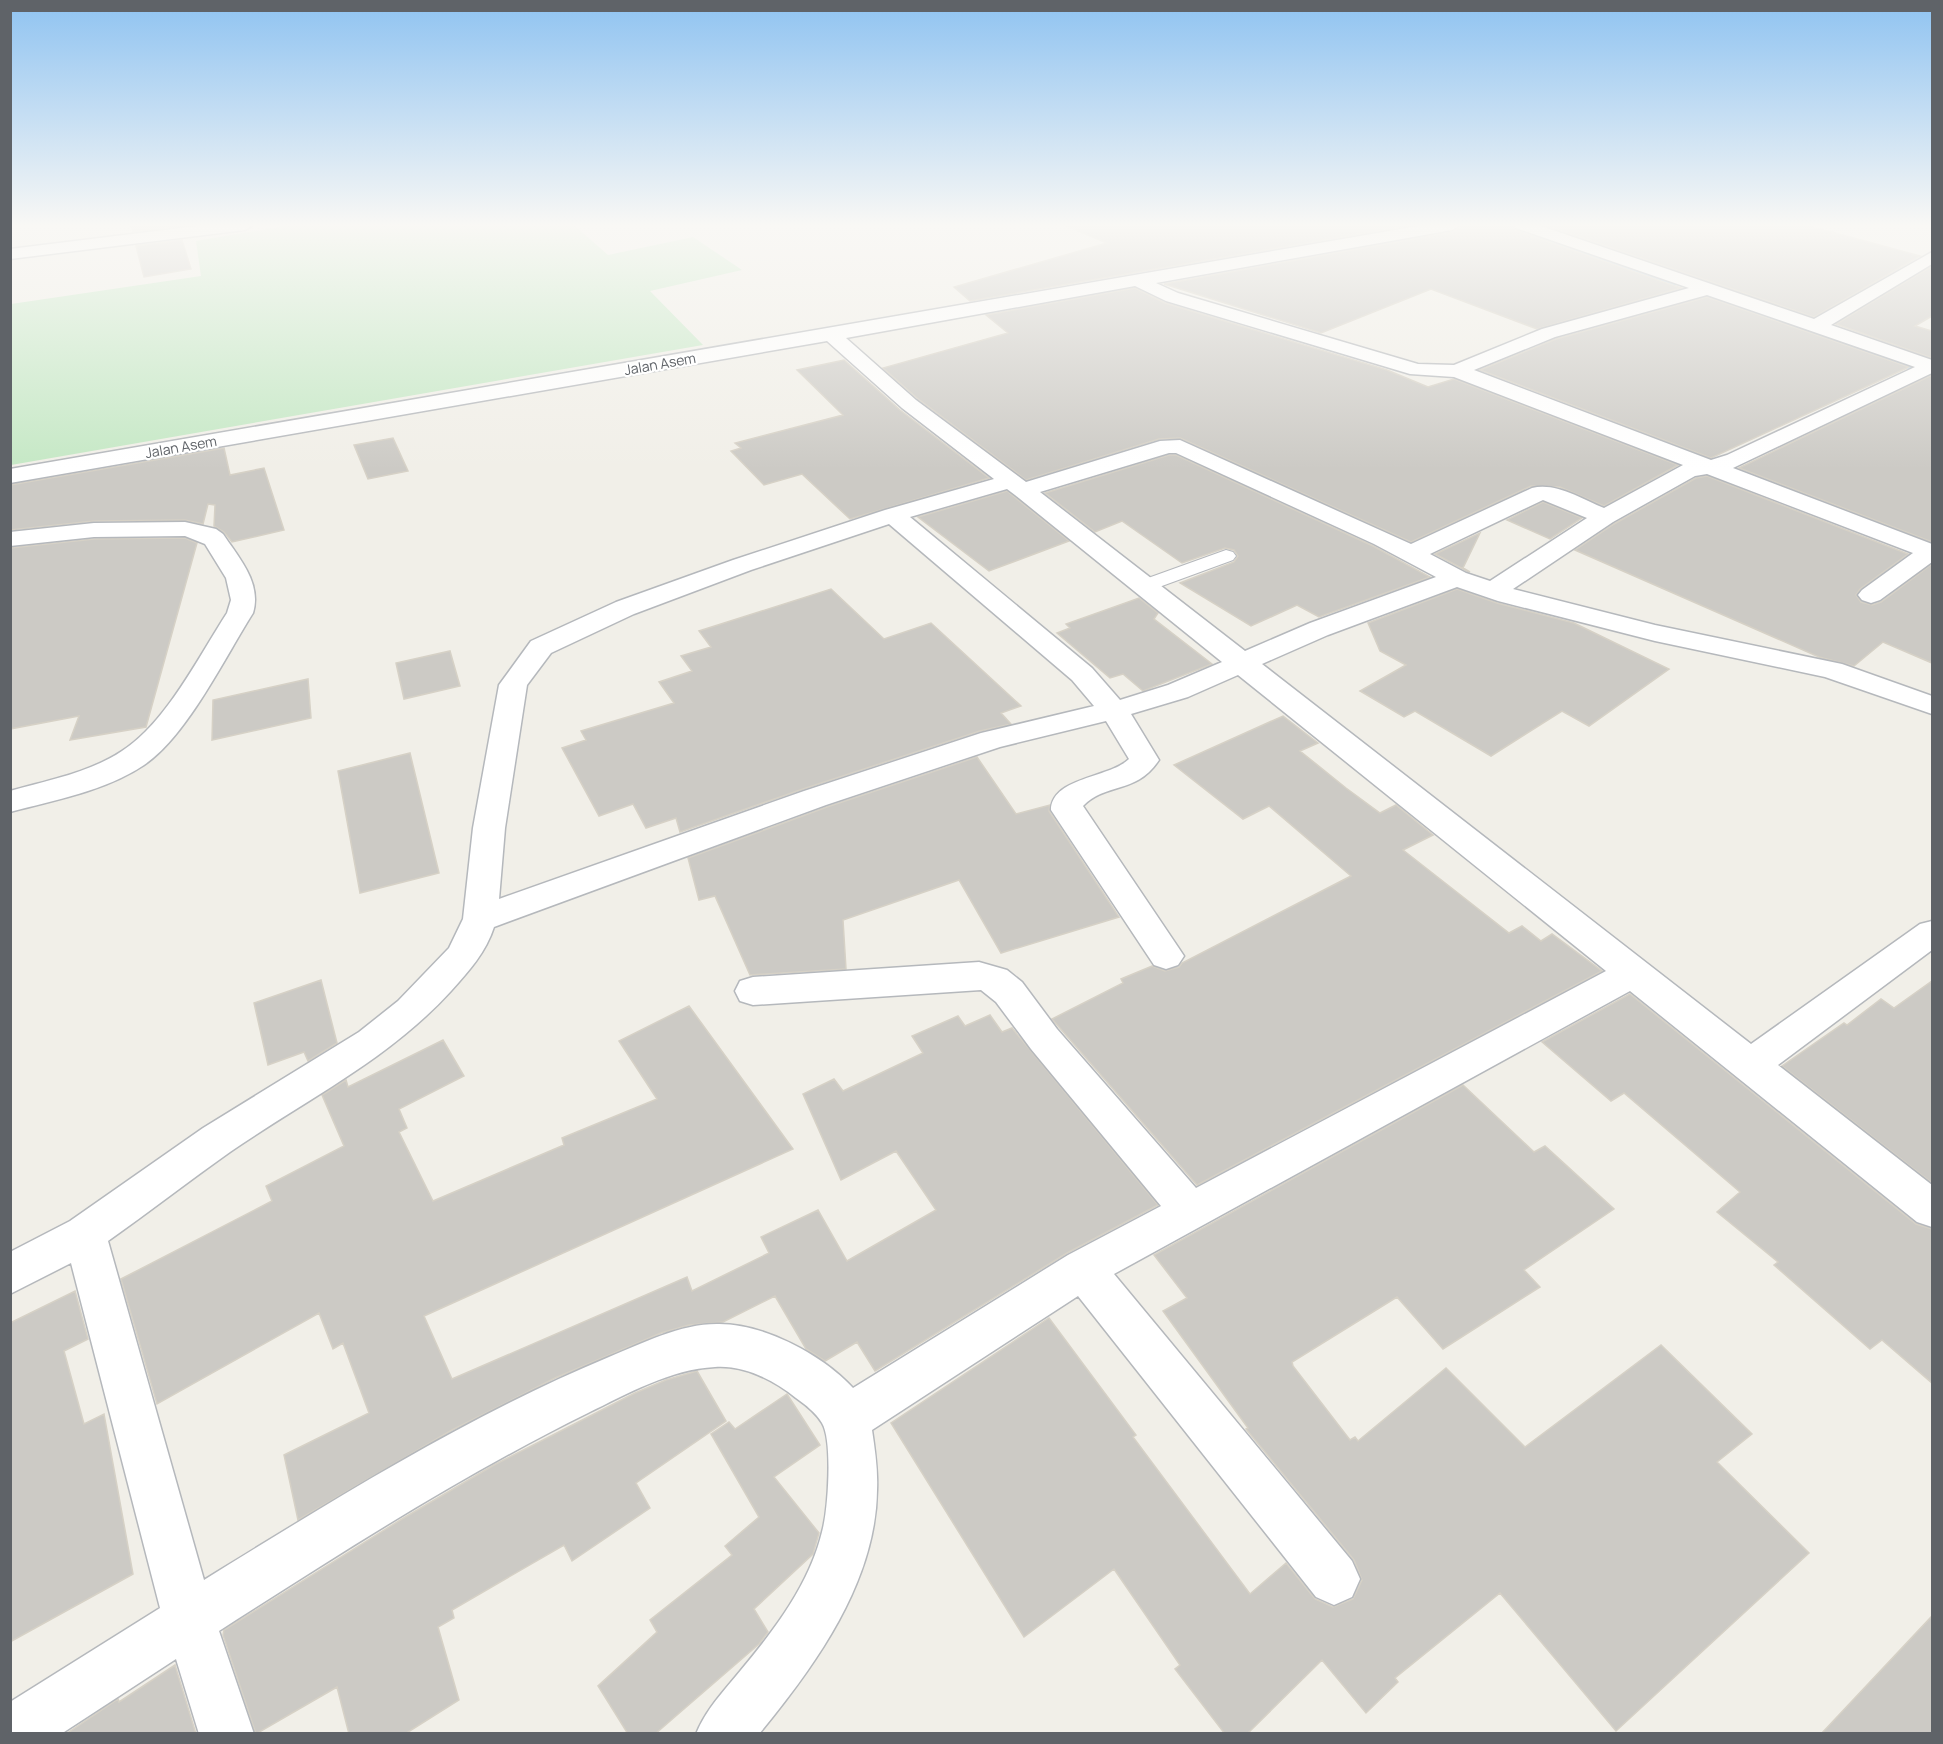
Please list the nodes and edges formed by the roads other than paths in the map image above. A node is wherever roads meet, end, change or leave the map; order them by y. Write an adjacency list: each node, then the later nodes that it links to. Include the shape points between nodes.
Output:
1 (990, 306): 7 (street, Jalan Asem)
2 (1202, 306): 9 (street, via 1417,370)
3 (1647, 306): 9 (street, via 1569,328)
4 (1761, 306): 6 (street)
5 (1848, 306): 6 (street)
6 (1817, 325): 8 (street)
7 (831, 335): 11 (street, Jalan Asem); 12 (street, via 909,404)
8 (1926, 369): 10 (street, via 1735,460)
9 (1457, 371): 10 (street)
10 (1707, 467): 14 (street, via 1684,472); 16 (street)
11 (10, 476)
12 (1017, 485): 13 (street); 17 (street, via 1173,446); 20 (street)
13 (892, 515): 25 (street, via 1045,641 1082,674); 27 (street, via 657,596 542,647 513,686 489,828)
14 (1605, 517): 17 (street, via 1539,493); 21 (street)
15 (10, 539): 26 (street, via 94,530 198,531 214,539 239,578 244,600 240,614 175,712 143,751 93,776)
16 (1932, 552): 22 (street)
17 (1412, 553): 19 (street)
18 (1226, 556): 20 (lane)
19 (1457, 578): 21 (street); 23 (street)
20 (1144, 586): 23 (street)
21 (1493, 591): 24 (street, via 1654,633 1832,670)
22 (1871, 596)
23 (1241, 662): 25 (street, via 1178,691); 30 (street)
24 (1932, 705)
25 (1113, 710): 27 (street, via 991,740 816,798); 29 (street, via 1144,760 1135,771 1074,796 1067,810)
26 (10, 802)
27 (480, 919): 35 (street, via 461,957 411,1011 372,1042 217,1140)
28 (1932, 933): 32 (street)
29 (1166, 957)
30 (1634, 973): 32 (street); 34 (street)
31 (753, 991): 34 (street, via 979,975 994,980 1009,992)
32 (1750, 1066): 33 (street)
33 (1932, 1209)
34 (1191, 1212): 36 (street)
35 (85, 1234): 37 (street); 40 (street)
36 (1083, 1269): 38 (street); 39 (street)
37 (10, 1274)
38 (847, 1419): 40 (street, via 826,1394 792,1367 766,1354 718,1345 674,1353 543,1408 413,1482); 43 (street, via 853,1511 841,1559 812,1620)
39 (1334, 1579)
40 (190, 1622): 41 (street); 42 (street)
41 (11, 1734)
42 (227, 1734)
43 (723, 1734)

